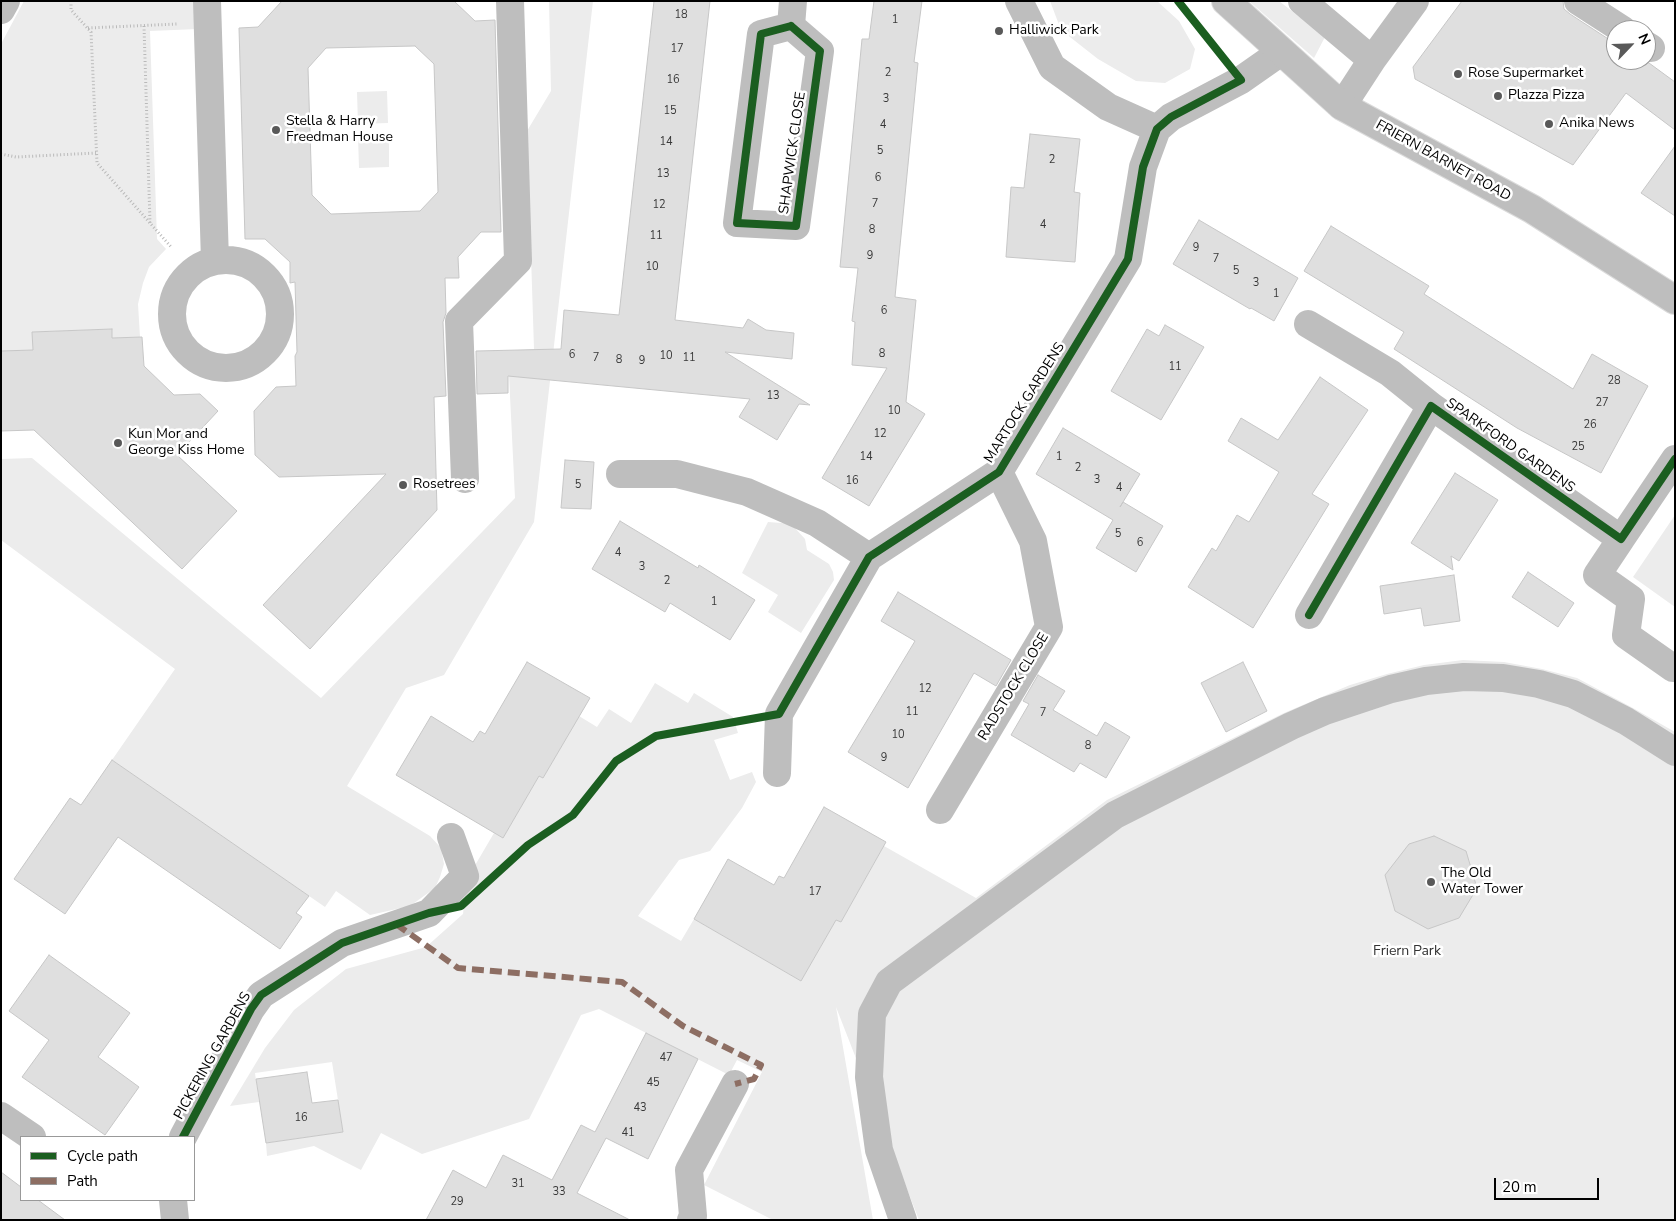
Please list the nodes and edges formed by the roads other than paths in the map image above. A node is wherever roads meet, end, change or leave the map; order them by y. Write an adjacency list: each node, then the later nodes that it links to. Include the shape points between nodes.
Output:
1 (6, 1): 8 (street)
2 (510, 1): 23 (street, via 518,261 459,321)
3 (1019, 1): 15 (street, via 1052,67 1108,107)
4 (1226, 1): 12 (street, FRIERN BARNET ROAD)
5 (1302, 1): 13 (street)
6 (1415, 1): 13 (street)
7 (1578, 1): 11 (street)
8 (1, 10)
9 (207, 12): 16 (street)
10 (792, 14): 10 (street, SHAPWICK CLOSE, via 761,34 737,223 796,226 820,51)
11 (1607, 20)
12 (1281, 52): 14 (street, FRIERN BARNET ROAD); 15 (street, via 1241,80 1172,117)
13 (1372, 60): 14 (street)
14 (1342, 106): 17 (street, FRIERN BARNET ROAD, via 1532,209)
15 (1157, 129): 21 (street, MARTOCK GARDENS, via 1143,167 1128,259)
16 (215, 261)
17 (1675, 300)
18 (1308, 324): 19 (street, SPARKFORD GARDENS, via 1390,373)
19 (1431, 406): 24 (street, SPARKFORD GARDENS); 26 (street, SPARKFORD GARDENS)
20 (1675, 459): 24 (street)
21 (999, 472): 25 (street, MARTOCK GARDENS); 30 (street, RADSTOCK CLOSE, via 1033,541 1049,627)
22 (620, 474): 25 (street, via 677,474 747,492 816,523)
23 (465, 480)
24 (1622, 539): 27 (street, via 1597,575 1631,599 1626,635)
25 (869, 557): 29 (street, MARTOCK GARDENS, via 779,714)
26 (1309, 616)
27 (1672, 668)
28 (1675, 752): 39 (street, via 1574,694 1503,678 1464,676 1391,690 1325,712 1115,815 889,982 872,1014 869,1077 879,1150)
29 (777, 773)
30 (940, 810)
31 (451, 837): 35 (street, PICKERING GARDENS, via 464,876 430,913 342,943 261,995)
32 (735, 1084): 38 (street, via 689,1170)
33 (1, 1116): 34 (street)
34 (31, 1136)
35 (184, 1136)
36 (173, 1201): 37 (street)
37 (175, 1220)
38 (691, 1220)
39 (902, 1220)

